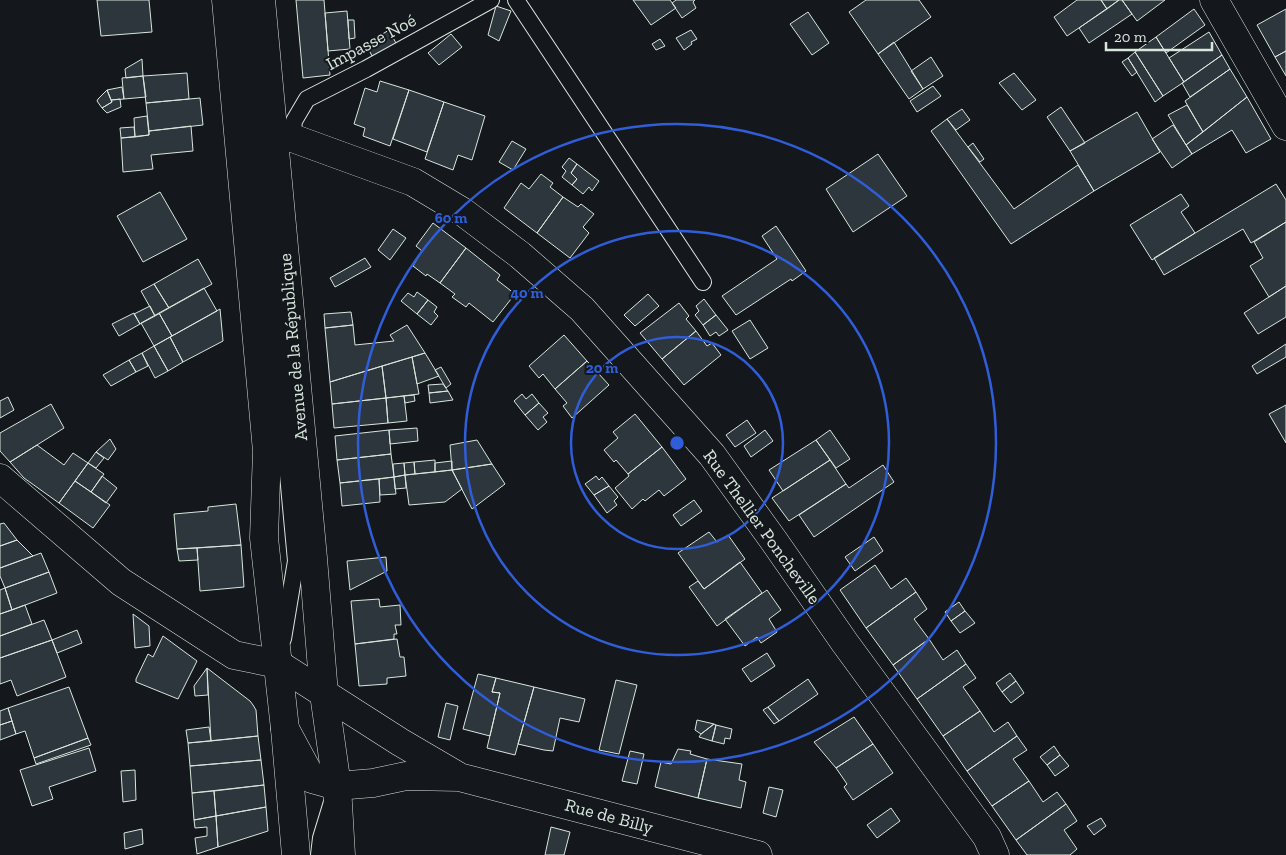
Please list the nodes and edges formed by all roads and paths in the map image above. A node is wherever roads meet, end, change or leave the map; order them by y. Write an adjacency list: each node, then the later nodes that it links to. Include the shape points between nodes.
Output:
1 (226, 0): 11 (street, Avenue de la République, via 267,451 264,538)
2 (244, 0): 11 (lane, via 296,561)
3 (261, 0): 8 (street, Avenue de la République)
4 (491, 0): 8 (lane, Impasse Noé, via 307,99)
5 (516, 0): 9 (lane)
6 (1214, 0): 7 (street)
7 (1286, 126)
8 (282, 134): 12 (street, Avenue de la République); 20 (street, Rue Thellier Poncheville, via 413,182 463,212 520,255 582,309 712,455 987,837)
9 (703, 282)
10 (0, 478): 11 (street, via 120,582 234,655)
11 (278, 664): 12 (street, Rue de Billy); 13 (street, Avenue de la République)
12 (324, 694): 14 (street, Rue de Billy); 15 (street, Avenue de la République)
13 (285, 729): 15 (street, via 312,779); 16 (street, Avenue de la République)
14 (459, 777): 15 (street, Rue de Billy, via 406,776); 19 (street, Rue de Billy)
15 (337, 786): 17 (lane); 18 (street, Avenue de la République)
16 (296, 855)
17 (319, 855)
18 (341, 855)
19 (758, 855)
20 (995, 855)

